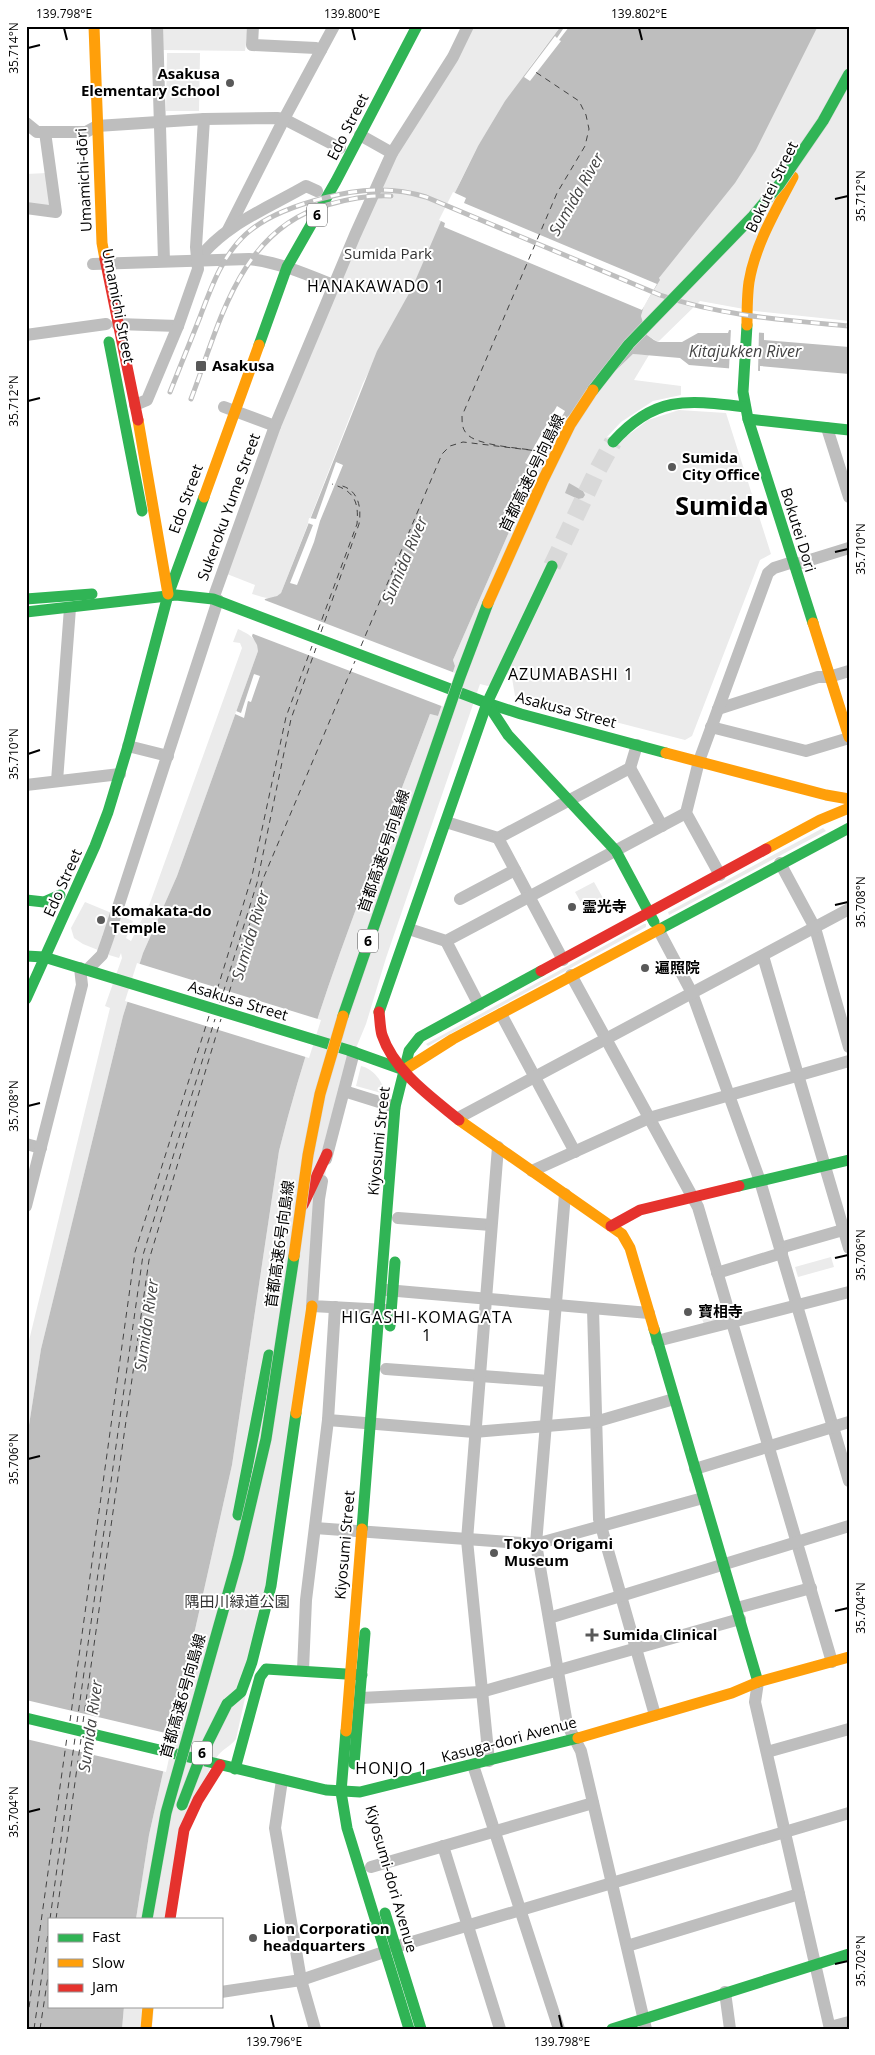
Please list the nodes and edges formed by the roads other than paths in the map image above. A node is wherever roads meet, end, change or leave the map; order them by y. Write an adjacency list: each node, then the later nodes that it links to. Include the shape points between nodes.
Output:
1 (94, 26): 15 (main road, Umamichi-dōri)
2 (157, 26): 13 (street)
3 (253, 26): 8 (street, via 252,45)
4 (334, 26): 8 (street)
5 (404, 26): 19 (main road, Edo Street)
6 (417, 26): 17 (main road, Edo Street / 6)
7 (468, 26): 20 (street, Sukeroku Yume Street, via 453,57)
8 (321, 50): 12 (street)
9 (849, 67): 36 (main road, Bokutei Street, via 759,248 749,282)
10 (849, 74): 187 (main road, 首都高速6号向島線 / 6, bridge, via 813,137 779,185 629,344 586,398 554,455 492,594 372,931 320,1094 308,1155 272,1411 238,1558)
11 (204, 119): 12 (street); 13 (street); 29 (street, via 196,247)
12 (284, 119): 19 (street); 26 (street)
13 (160, 122): 15 (street); 30 (street)
14 (26, 123): 16 (street, via 37,132)
15 (89, 127): 16 (street); 18 (main road); 28 (main road, Umamichi-dōri, via 102,243)
16 (45, 132): 24 (street, via 56,212)
17 (360, 135): 20 (street); 31 (main road, Edo Street / 6, via 336,181)
18 (86, 148)
19 (340, 148): 21 (main road, Edo Street)
20 (392, 153): 33 (street, Sukeroku Yume Street)
21 (331, 166)
22 (805, 172): 27 (main road)
23 (319, 187): 26 (street, via 306,186); 31 (main road, Edo Street / 6)
24 (26, 208)
25 (90, 224): 28 (main road, Umamichi Street)
26 (228, 230): 29 (street, via 206,248)
27 (748, 239)
28 (95, 256): 30 (street); 32 (main road, Umamichi Street); 34 (main road, Umamichi-dōri)
29 (198, 260): 30 (street); 31 (street, via 249,259); 35 (street, via 198,269)
30 (164, 261)
31 (282, 266): 33 (street); 38 (main road, Edo Street / 6); 41 (main road, Edo Street / 6)
32 (96, 277)
33 (333, 285): 43 (street, Sukeroku Yume Street)
34 (109, 322): 35 (street); 37 (street); 39 (main road, Umamichi-dōri); 53 (main road, Umamichi Street)
35 (178, 326): 39 (street, via 146,400)
36 (747, 327): 40 (main road, Bokutei Dori)
37 (26, 335)
38 (237, 371)
39 (135, 405): 51 (main road, Umamichi-dōri)
40 (745, 407): 42 (main road, Bokutei Dori); 46 (main road, via 691,402 665,405 631,422)
41 (226, 408): 43 (street); 54 (main road, Edo Street / 6)
42 (748, 419): 44 (main road); 50 (main road, Bokutei Dori)
43 (275, 426): 56 (street, Sukeroku Yume Street)
44 (827, 428): 45 (main road); 47 (street)
45 (849, 430)
46 (613, 442)
47 (849, 498)
48 (172, 543): 51 (main road, Edo Street)
49 (849, 548): 50 (street)
50 (793, 564): 61 (main road, Bokutei Dori); 65 (street, via 774,568 768,573)
51 (164, 566): 53 (main road, Edo Street); 54 (main road)
52 (552, 566): 63 (main road)
53 (157, 587): 54 (main road); 55 (main road); 57 (main road, Edo Street)
54 (168, 595): 56 (main road, Asakusa Street); 57 (main road, Asakusa Street); 69 (main road, Edo Street / 6)
55 (26, 599)
56 (215, 600): 63 (main road, Asakusa Street); 71 (street, Sukeroku Yume Street)
57 (152, 603): 58 (main road, Asakusa Street)
58 (70, 608): 59 (main road, Asakusa Street); 75 (street)
59 (26, 612)
60 (849, 671): 61 (street)
61 (829, 677): 65 (street, via 818,677); 67 (main road, Bokutei Dori)
62 (471, 682): 64 (main road)
63 (487, 703): 68 (main road, Asakusa Street); 78 (main road, via 508,735); 81 (main road)
64 (463, 707)
65 (718, 709): 66 (street)
66 (711, 727): 67 (street, via 806,751); 72 (street)
67 (849, 738)
68 (637, 745): 72 (main road, Asakusa Street); 73 (street)
69 (128, 746): 71 (street); 74 (main road, Edo Street / 6)
70 (113, 756): 74 (main road, Edo Street / 6)
71 (168, 756): 105 (street, Sukeroku Yume Street, via 104,951)
72 (699, 761): 77 (main road, Asakusa Street, via 826,795); 80 (street)
73 (630, 768): 78 (street); 82 (street)
74 (114, 774): 75 (street); 87 (main road, Edo Street / 6); 103 (main road, Edo Street / 6, via 96,846)
75 (57, 781): 76 (street)
76 (26, 785)
77 (849, 798)
78 (570, 802): 84 (street); 85 (main road)
79 (849, 808): 89 (main road, via 820,820)
80 (686, 812): 82 (street); 89 (street)
81 (446, 822): 84 (street); 97 (main road)
82 (662, 826): 85 (street)
83 (849, 828): 86 (main road)
84 (498, 838): 88 (street)
85 (616, 852): 90 (street); 95 (main road)
86 (780, 863): 96 (street); 98 (main road)
87 (72, 869)
88 (515, 870): 90 (street); 91 (street)
89 (720, 875): 95 (main road)
90 (530, 896): 99 (street); 102 (street)
91 (460, 899)
92 (26, 900): 93 (main road, Edo Street, via 46,902 53,900 62,890)
93 (52, 909)
94 (849, 909): 96 (street)
95 (649, 913): 98 (main road); 102 (main road)
96 (815, 928): 101 (street); 112 (street)
97 (409, 929): 99 (street); 115 (main road, via 378,1020 385,1043)
98 (658, 929): 106 (main road); 107 (street)
99 (446, 941): 109 (street)
100 (28, 955): 103 (main road, Asakusa Street)
101 (763, 956): 107 (street); 116 (street)
102 (563, 960): 109 (main road)
103 (42, 962): 104 (main road, Asakusa Street); 105 (main road, Asakusa Street, via 63,963); 108 (main road, Edo Street / 6)
104 (26, 969)
105 (83, 969): 113 (main road, Asakusa Street); 125 (street, via 82,985)
106 (571, 975): 110 (main road); 111 (street)
107 (692, 994): 111 (street); 119 (street)
108 (26, 999)
109 (479, 1005): 115 (main road, via 420,1037 409,1051)
110 (501, 1014): 115 (main road); 117 (street)
111 (606, 1040): 117 (street); 122 (street)
112 (849, 1047)
113 (350, 1048): 115 (main road, Asakusa Street); 118 (street); 148 (main road, 首都高速6号向島線, via 332,1098 320,1158)
114 (849, 1060): 116 (street)
115 (404, 1070): 120 (main road, Kiyosumi Street); 121 (main road, via 437,1104); 128 (main road, Kiyosumi Street)
116 (798, 1075): 119 (street); 130 (street)
117 (535, 1077): 121 (street); 126 (street)
118 (344, 1091): 120 (street); 127 (street)
119 (729, 1095): 122 (street); 132 (street)
120 (395, 1107): 144 (main road, Kiyosumi Street)
121 (458, 1118): 124 (main road)
122 (649, 1118): 126 (street); 134 (street)
123 (26, 1144): 125 (street)
124 (498, 1147): 131 (main road); 137 (street)
125 (41, 1148): 135 (street)
126 (574, 1152): 131 (street)
127 (327, 1154): 148 (street); 187 (main road, bridge, via 295,1222)
128 (403, 1154)
129 (849, 1160): 130 (main road)
130 (824, 1166): 132 (main road); 139 (street)
131 (532, 1171): 133 (main road)
132 (760, 1181): 134 (main road); 141 (street)
133 (565, 1194): 138 (main road); 147 (street)
134 (693, 1197): 138 (main road, via 640,1210); 143 (street)
135 (26, 1206)
136 (398, 1218): 137 (street)
137 (491, 1226): 146 (street)
138 (611, 1226): 153 (main road, via 622,1234 630,1248)
139 (843, 1230): 140 (street); 141 (street)
140 (849, 1248)
141 (781, 1251): 143 (street); 149 (street)
142 (396, 1255): 144 (main road, Kiyosumi Street)
143 (717, 1273): 154 (street)
144 (387, 1290): 146 (street); 152 (main road, Kiyosumi Street)
145 (849, 1292): 149 (street)
146 (485, 1300): 147 (street); 158 (street)
147 (556, 1305): 151 (street); 159 (street)
148 (304, 1306): 150 (street); 167 (main road, 首都高速6号向島線); 209 (main road, 6, bridge, via 271,1586 252,1662 240,1692 227,1704 200,1758)
149 (797, 1306): 154 (street); 166 (street)
150 (335, 1307): 152 (street); 161 (street)
151 (593, 1309): 153 (street); 162 (street)
152 (385, 1310): 155 (main road, Kiyosumi Street); 164 (main road, Kiyosumi Street)
153 (649, 1313): 156 (main road)
154 (732, 1321): 156 (street); 169 (street)
155 (389, 1341)
156 (657, 1341): 160 (main road)
157 (386, 1374): 158 (street); 164 (main road, Kiyosumi Street)
158 (479, 1376): 159 (street); 168 (street)
159 (549, 1381): 165 (street)
160 (674, 1399): 162 (street); 170 (main road)
161 (328, 1420): 164 (street); 174 (street)
162 (595, 1422): 165 (street); 175 (street)
163 (849, 1422): 166 (street)
164 (376, 1424): 168 (street); 176 (main road, Kiyosumi Street)
165 (545, 1426): 168 (street); 179 (street)
166 (833, 1427): 169 (street); 171 (street)
167 (281, 1432)
168 (474, 1432): 177 (street)
169 (768, 1446): 170 (street); 178 (street)
170 (695, 1468): 172 (main road)
171 (849, 1481)
172 (703, 1498): 175 (street); 180 (main road)
173 (849, 1526): 178 (street)
174 (315, 1528): 176 (street); 189 (street)
175 (600, 1528): 179 (street); 182 (street)
176 (367, 1533): 177 (street); 191 (main road, Kiyosumi Street); 192 (main road, Kiyosumi Street)
177 (467, 1540): 179 (street); 194 (street)
178 (798, 1542): 180 (street); 181 (street)
179 (536, 1544): 184 (street)
180 (723, 1565): 182 (street); 183 (main road)
181 (811, 1588): 183 (street); 188 (street)
182 (620, 1596): 184 (street); 185 (street)
183 (739, 1614): 185 (street); 193 (main road)
184 (549, 1618): 190 (street)
185 (635, 1648): 190 (street); 196 (street)
186 (849, 1657): 188 (main road, Kasuga-dori Avenue)
187 (209, 1658): 218 (main road, 首都高速6号向島線 / 6, bridge, via 166,1813)
188 (832, 1662): 193 (main road, Kasuga-dori Avenue)
189 (302, 1670): 191 (main road); 205 (main road, via 271,1667 262,1673)
190 (557, 1671): 194 (street); 200 (street, via 567,1724)
191 (350, 1674): 192 (main road); 207 (main road, Kiyosumi Street)
192 (362, 1675): 195 (main road, Kiyosumi-dori Avenue)
193 (758, 1682): 196 (main road, Kasuga-dori Avenue); 201 (street, via 755,1699)
194 (481, 1692): 195 (street); 202 (street)
195 (360, 1698): 207 (main road, Kiyosumi-dori Avenue)
196 (654, 1715): 200 (main road, Kasuga-dori Avenue)
197 (26, 1718): 203 (main road, Kasuga-dori Avenue, bridge)
198 (206, 1721): 209 (main road, 首都高速6号向島線 / 6, bridge)
199 (849, 1729): 201 (street)
200 (574, 1738): 202 (main road, Kasuga-dori Avenue); 208 (street)
201 (767, 1752): 212 (street)
202 (489, 1761): 204 (main road, Kasuga-dori Avenue)
203 (220, 1765): 205 (main road, Kasuga-dori Avenue); 220 (main road, via 184,1830)
204 (473, 1765): 207 (main road, Kasuga-dori Avenue, via 376,1790); 211 (street)
205 (235, 1769): 206 (main road, Kasuga-dori Avenue)
206 (282, 1780): 207 (main road, Kasuga-dori Avenue); 226 (street, via 275,1828)
207 (347, 1792): 214 (main road, Kiyosumi-dori Avenue); 223 (main road, Kiyosumi-dori Avenue, via 347,1828)
208 (593, 1803): 211 (street); 215 (street)
209 (182, 1805): 219 (main road, 首都高速6号向島線 / 6)
210 (849, 1813): 212 (street)
211 (493, 1832): 213 (street); 217 (street)
212 (785, 1832): 215 (street); 216 (street)
213 (443, 1846): 214 (street); 221 (street)
214 (371, 1867): 223 (main road, Kiyosumi-dori Avenue)
215 (612, 1884): 217 (street); 222 (street)
216 (799, 1894): 222 (street); 225 (street)
217 (520, 1910): 221 (street); 240 (street)
218 (147, 1918)
219 (160, 1918)
220 (170, 1918)
221 (468, 1926): 223 (street); 239 (street)
222 (627, 1946): 232 (street)
223 (390, 1950): 226 (street); 237 (main road, Kiyosumi-dori Avenue); 238 (main road, Kiyosumi-dori Avenue)
224 (849, 1954): 225 (main road)
225 (816, 1965): 228 (main road); 233 (street)
226 (301, 1980): 227 (street); 236 (street)
227 (222, 1992)
228 (724, 1992): 232 (main road); 242 (street)
229 (148, 2008): 234 (main road)
230 (159, 2008): 235 (main road)
231 (849, 2022): 233 (street)
232 (645, 2024): 241 (main road)
233 (830, 2028)
234 (146, 2029)
235 (157, 2029)
236 (316, 2029)
237 (409, 2029)
238 (421, 2029)
239 (500, 2029)
240 (559, 2029)
241 (612, 2029)
242 (730, 2029)

